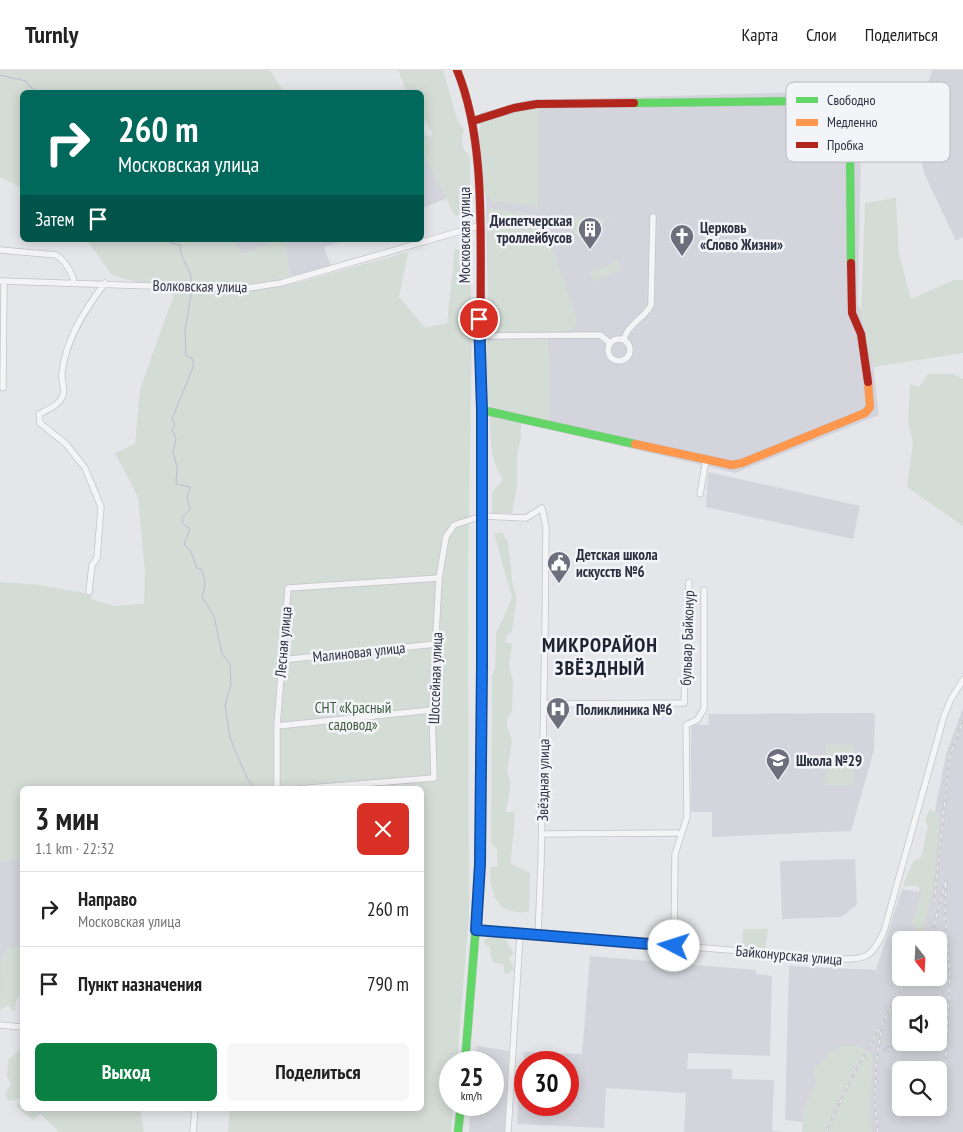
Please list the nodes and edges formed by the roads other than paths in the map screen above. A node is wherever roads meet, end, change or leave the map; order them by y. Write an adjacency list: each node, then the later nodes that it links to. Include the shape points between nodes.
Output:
1 (457, 70): 3 (street, Московская улица)
2 (786, 101): 3 (street, via 537,104)
3 (473, 121): 6 (street, Московская улица, via 478,169)
4 (851, 162): 18 (street, via 851,302 861,334 870,407 865,413 742,463 732,465)
5 (652, 217): 14 (street, via 651,305)
6 (478, 226): 8 (street, Волковская улица); 13 (street, Московская улица)
7 (424, 242): 12 (street, Волковская улица, via 281,284 242,289)
8 (424, 242)
9 (0, 250): 11 (street, via 56,255 73,276)
10 (2, 281): 11 (street, Волковская улица); 16 (street)
11 (74, 283): 12 (street, Волковская улица)
12 (105, 283): 24 (street, via 79,321 68,350 62,373 63,395 58,403 39,414 40,423 66,444 85,468 101,507 97,558 92,565)
13 (479, 336): 15 (street, via 600,334); 17 (street, Московская улица)
14 (624, 339): 15 (street, via 618,338); 15 (street, via 630,351 626,359 620,361 610,356)
15 (610, 343)
16 (3, 388)
17 (482, 410): 18 (street); 20 (street, Московская улица)
18 (706, 460): 19 (street)
19 (700, 494)
20 (482, 516): 21 (street, Шоссейная улица, via 454,526 446,537); 28 (street, Звёздная улица, via 526,518 542,508 546,527); 35 (street, Московская улица, via 480,864)
21 (439, 578): 25 (street, Шоссейная улица); 26 (street, Лесная улица, via 288,588)
22 (689, 582): 28 (street, бульвар Байконур, via 684,703)
23 (704, 590): 38 (street, via 704,709 697,720 686,725 686,818 675,854)
24 (89, 592)
25 (436, 644): 26 (street, Малиновая улица); 29 (street, Шоссейная улица)
26 (281, 660): 30 (street, Лесная улица)
27 (963, 680): 38 (street, Байконурская улица, via 944,716 884,931 870,955 857,960)
28 (544, 704): 34 (street, Звёздная улица)
29 (432, 710): 30 (street); 32 (street, Шоссейная улица, via 434,778)
30 (277, 726): 31 (street, Лесная улица)
31 (277, 786)
32 (334, 786)
33 (677, 833): 34 (street)
34 (542, 834): 37 (street, Звёздная улица)
35 (476, 930): 36 (street, Байконурская улица); 41 (street, Московская улица)
36 (520, 934): 37 (street, Байконурская улица); 46 (street)
37 (538, 935): 38 (street, Байконурская улица)
38 (674, 946)
39 (0, 1025): 40 (street)
40 (20, 1028)
41 (465, 1051)
42 (195, 1111): 44 (street)
43 (460, 1116): 45 (street)
44 (193, 1132)
45 (458, 1132)
46 (508, 1132)

